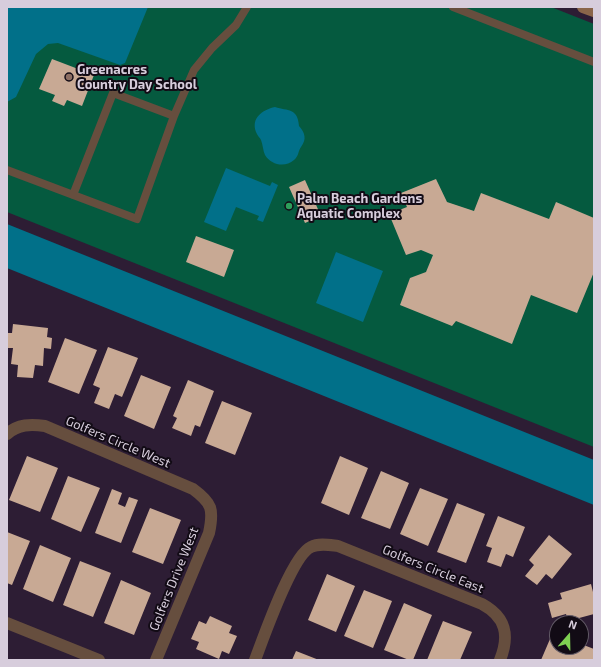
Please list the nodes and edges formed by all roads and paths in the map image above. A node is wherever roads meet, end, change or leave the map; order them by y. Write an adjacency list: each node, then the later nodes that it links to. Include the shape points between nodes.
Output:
1 (247, 7): 6 (lane, via 236,25 194,70)
2 (453, 7): 5 (lane)
3 (583, 7): 4 (street)
4 (594, 11)
5 (594, 62)
6 (174, 116): 8 (lane, via 113,93); 8 (lane, via 137,219)
7 (7, 170): 8 (lane)
8 (73, 195)
9 (7, 434): 10 (street, Golfers Circle West, via 22,426 45,426 193,489 205,498)
10 (210, 508): 13 (street, Golfers Drive West, via 212,519 208,532)
11 (7, 623): 12 (street)
12 (99, 660)
13 (156, 660)
14 (255, 660): 15 (street, Golfers Circle East, via 291,571 310,547 322,544 338,546 491,609 503,624 506,635 506,647)
15 (500, 660)

